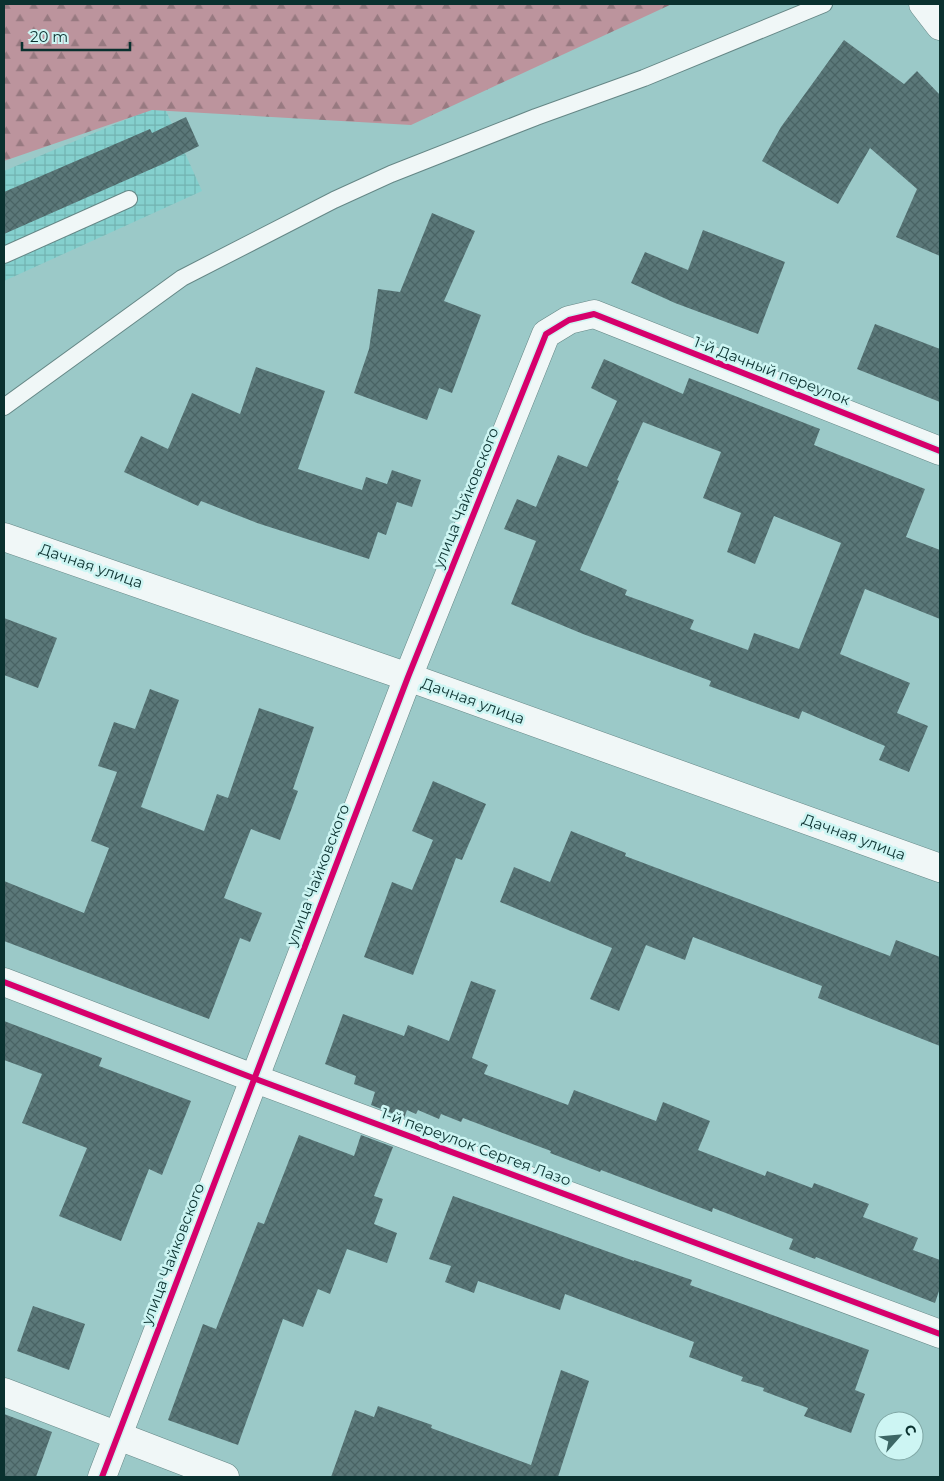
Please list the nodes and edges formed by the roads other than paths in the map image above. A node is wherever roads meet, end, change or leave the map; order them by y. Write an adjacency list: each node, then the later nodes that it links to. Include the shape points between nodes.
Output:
1 (824, 4): 7 (lane, via 644,78 536,116 334,200 182,278)
2 (923, 4): 3 (street)
3 (940, 26)
4 (129, 199): 5 (lane)
5 (4, 255)
6 (594, 314): 8 (street, 1-й Дачный переулок); 10 (street, улица Чайковского, via 569,320 546,334)
7 (4, 407)
8 (940, 451)
9 (4, 537): 10 (street, Дачная улица)
10 (408, 677): 11 (street, Дачная улица); 13 (street, улица Чайковского)
11 (940, 868)
12 (4, 982): 13 (street, 1-й переулок Сергея Лазо)
13 (254, 1078): 14 (street, 1-й переулок Сергея Лазо); 16 (street, улица Чайковского)
14 (940, 1334)
15 (4, 1392): 16 (street)
16 (117, 1436): 17 (street, улица Чайковского); 18 (street)
17 (102, 1477)
18 (225, 1477)

